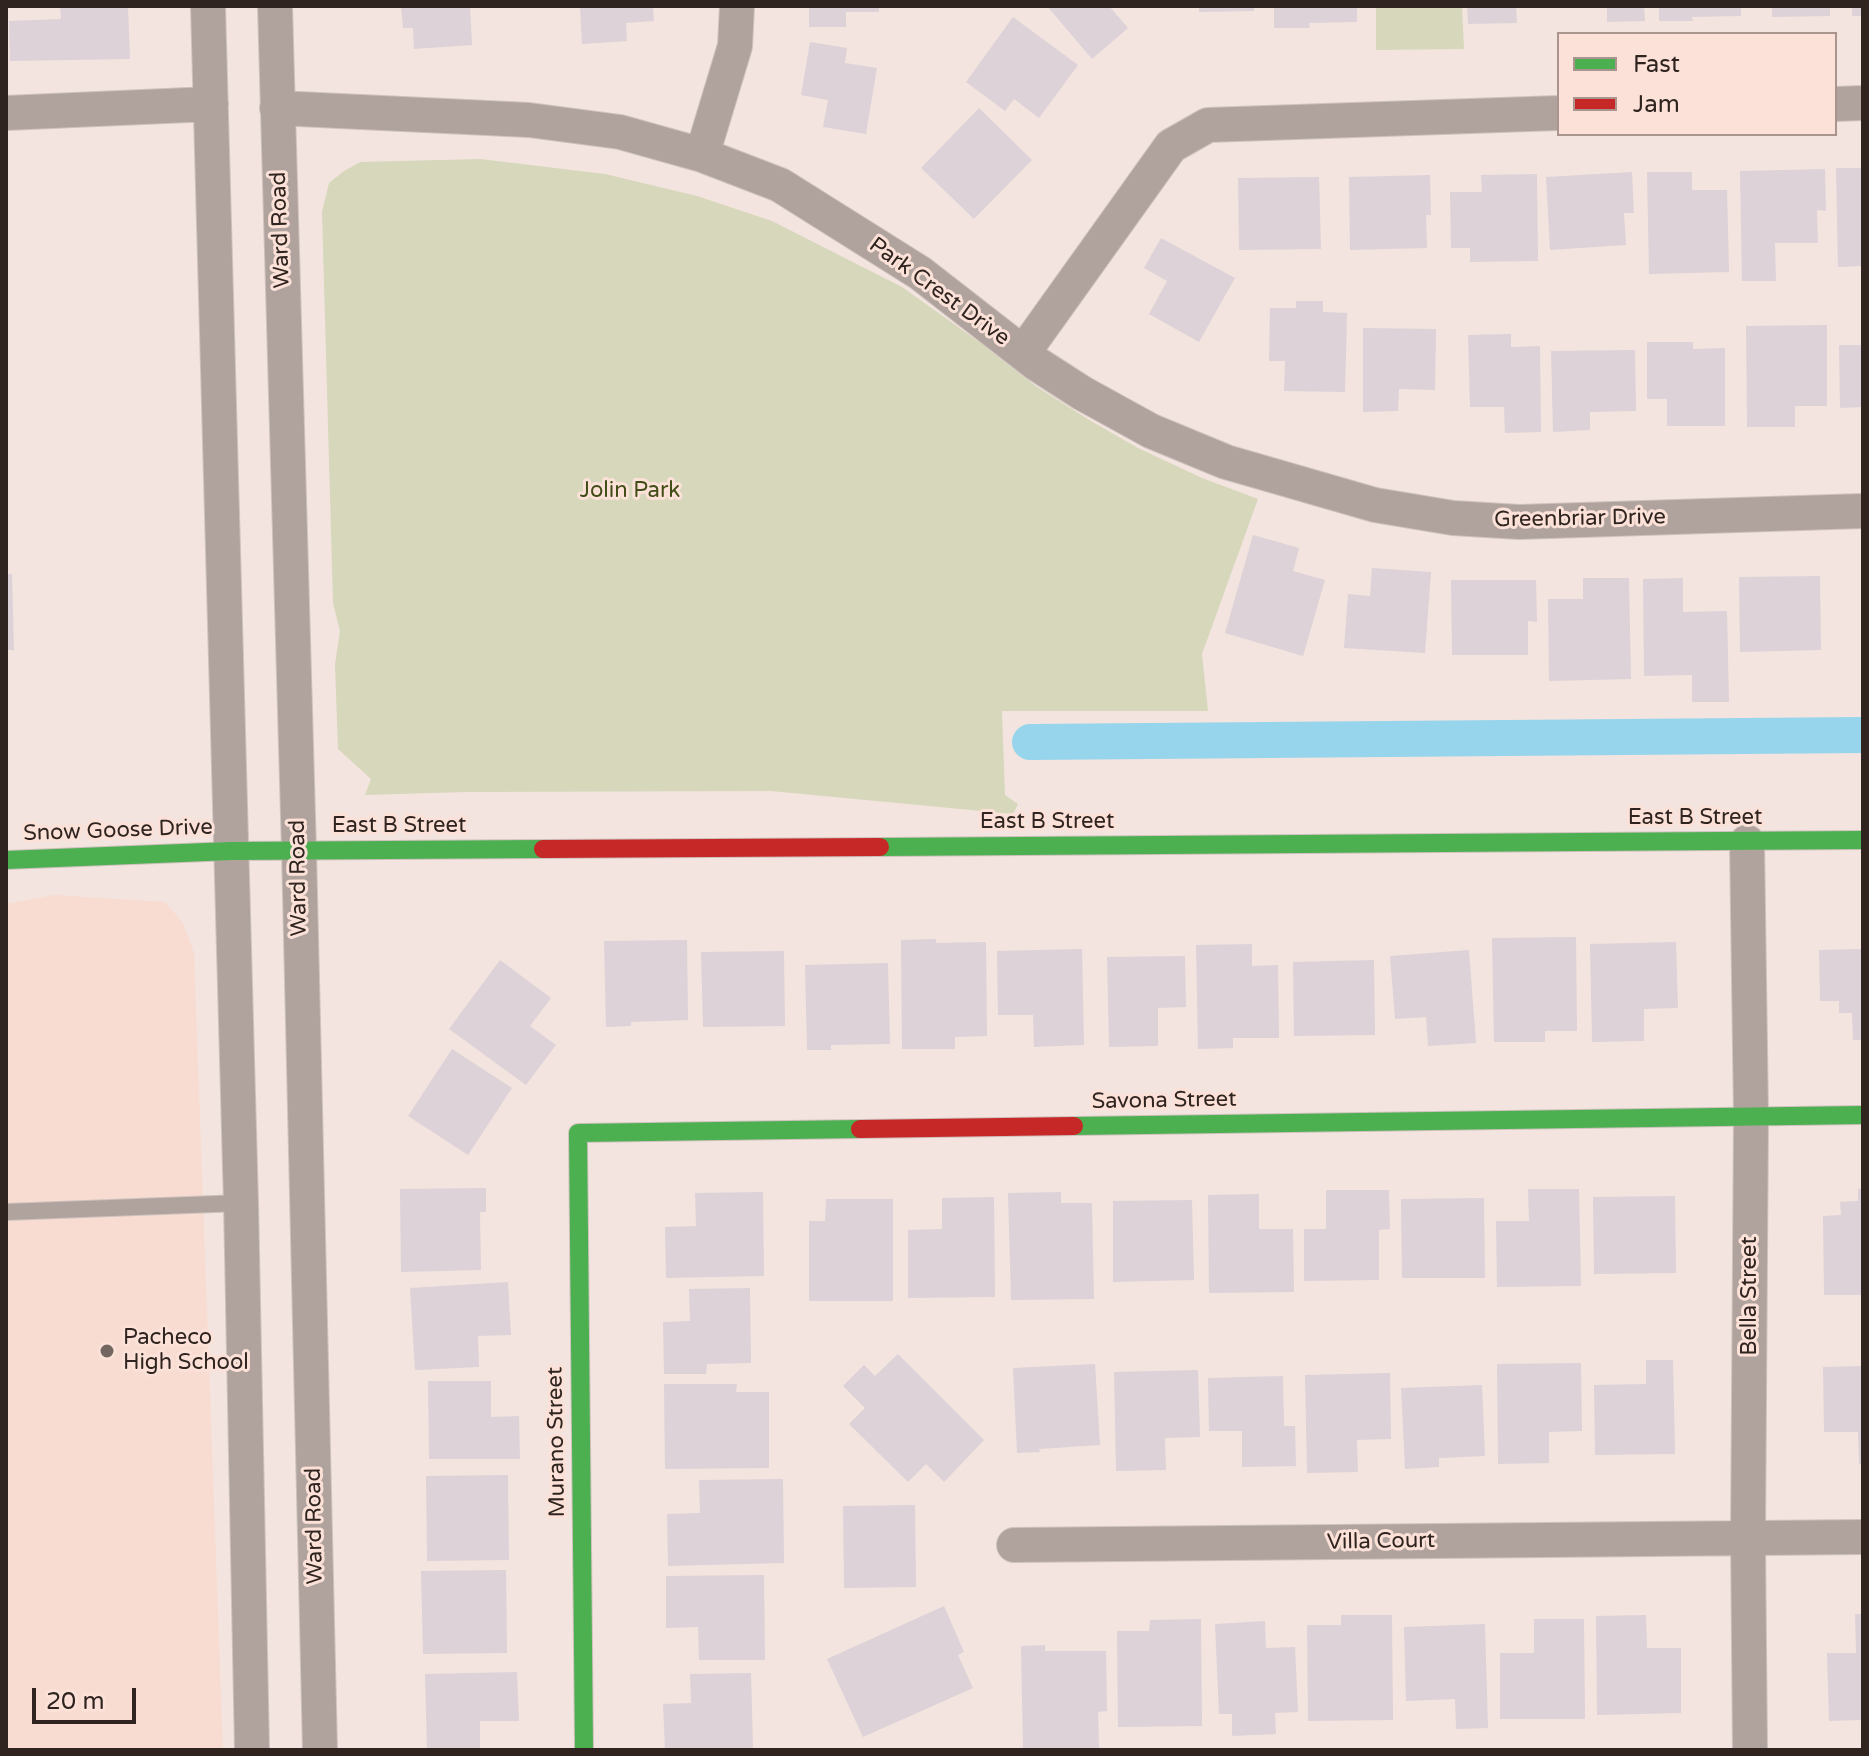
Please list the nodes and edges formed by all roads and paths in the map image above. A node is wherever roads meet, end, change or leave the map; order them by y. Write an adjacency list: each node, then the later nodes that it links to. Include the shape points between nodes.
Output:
1 (208, 6): 5 (street)
2 (275, 6): 7 (street, Ward Road)
3 (737, 6): 10 (street, via 735,46)
4 (1863, 103): 6 (street)
5 (211, 104): 8 (street); 15 (street)
6 (1837, 104)
7 (277, 108): 10 (street, Park Crest Drive, via 529,120 620,132); 16 (street, Ward Road)
8 (6, 113)
9 (1557, 113): 11 (street, Park Crest Drive, via 1208,125 1171,146)
10 (702, 155): 11 (street, Park Crest Drive, via 780,185 920,273)
11 (1023, 353): 12 (street, Greenbriar Drive, via 1151,431 1226,462 1375,505 1519,522)
12 (1863, 511)
13 (1863, 840): 14 (street, East B Street)
14 (1747, 842): 16 (street, East B Street); 19 (street, Bella Street)
15 (232, 851): 16 (street, East B Street); 17 (street, Snow Goose Drive); 21 (street)
16 (299, 851): 27 (street, Ward Road)
17 (6, 860)
18 (1863, 1115): 19 (street, Savona Street)
19 (1751, 1116): 20 (street, Savona Street); 24 (street, Bella Street)
20 (578, 1133): 28 (street, Murano Street)
21 (241, 1203): 22 (lane); 26 (street)
22 (6, 1212)
23 (1863, 1537): 24 (street, Villa Court)
24 (1748, 1538): 25 (street, Villa Court); 29 (street, Bella Street)
25 (1014, 1545)
26 (252, 1750)
27 (320, 1750)
28 (584, 1750)
29 (1750, 1750)

